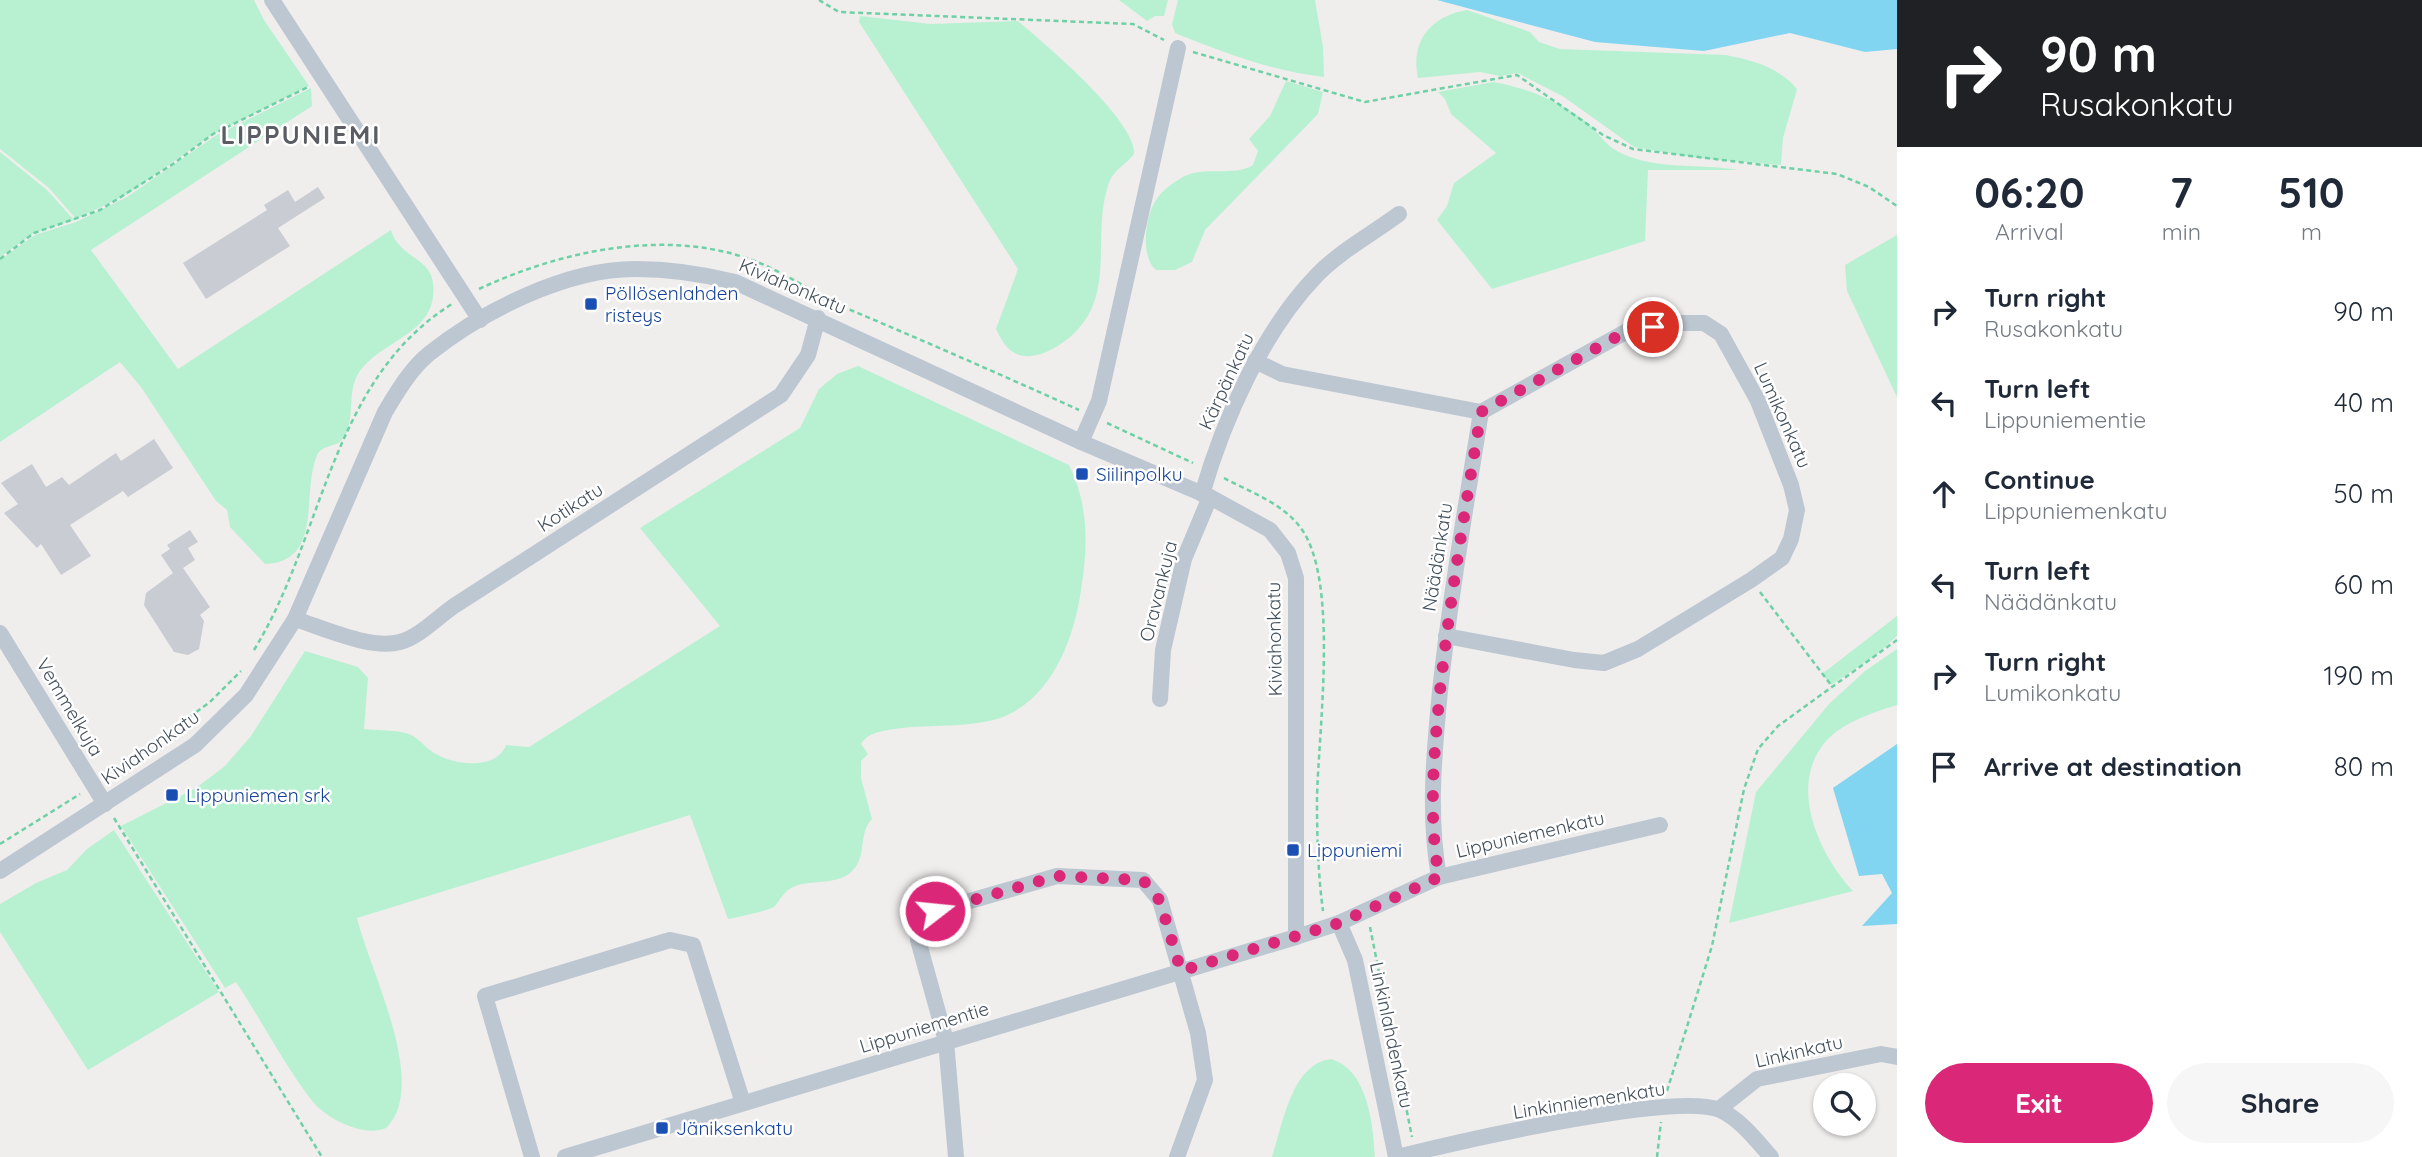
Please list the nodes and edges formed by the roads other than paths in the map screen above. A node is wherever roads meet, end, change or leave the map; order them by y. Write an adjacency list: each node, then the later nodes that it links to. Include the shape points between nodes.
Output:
1 (272, 0): 5 (street)
2 (1178, 48): 8 (street, via 1093,417)
3 (1399, 214): 6 (street, Kärpänkatu, via 1317,274)
4 (818, 318): 5 (street, Kiviahonkatu, via 735,282 701,274 633,269 556,284); 8 (street, Kiviahonkatu); 10 (street, Kotikatu, via 808,355 782,395 415,635 399,643 361,641)
5 (480, 320): 10 (street, Kiviahonkatu, via 429,354 384,412)
6 (1255, 361): 7 (street, via 1282,374); 9 (street, Kärpänkatu, via 1209,470)
7 (1481, 412): 12 (street, Näädänkatu); 12 (street, Lumikonkatu, via 1629,330 1704,323 1721,334 1758,401 1797,510 1782,558 1638,649 1604,663)
8 (1081, 442): 9 (street, Kiviahonkatu)
9 (1206, 495): 13 (street, Oravankuja, via 1184,559 1163,650); 19 (street, Kiviahonkatu, via 1270,530 1288,553 1296,578)
10 (295, 619): 14 (street, Kiviahonkatu, via 252,686 224,719 195,746)
11 (0, 633): 14 (street, Vemmelkuja)
12 (1446, 636): 17 (street, Näädänkatu, via 1433,763 1432,839)
13 (1160, 699)
14 (105, 804): 16 (street, Kiviahonkatu)
15 (1660, 825): 17 (street, Lippuniemenkatu)
16 (0, 871)
17 (1439, 877): 18 (street, Lippuniemenkatu)
18 (1339, 923): 19 (street, Lippuniemenkatu); 29 (street, Linkinlahdenkatu, via 1355,960)
19 (1296, 937): 20 (street, Lippuniementie)
20 (1181, 971): 21 (street, Lippuniementie); 21 (street, via 1160,901 1143,880 1057,876 935,911 921,922 919,940); 28 (street, via 1205,1080)
21 (946, 1041): 23 (street, Lippuniementie); 27 (street)
22 (1897, 1057): 24 (street, Linkinkatu, via 1881,1054 1757,1079)
23 (743, 1104): 25 (street, via 693,945 670,940 485,996); 26 (street, Lippuniementie)
24 (1719, 1110): 29 (street, Linkinniemenkatu, via 1663,1105); 30 (street, via 1750,1133)
25 (532, 1157)
26 (565, 1157)
27 (956, 1157)
28 (1177, 1157)
29 (1396, 1157)
30 (1771, 1157)

